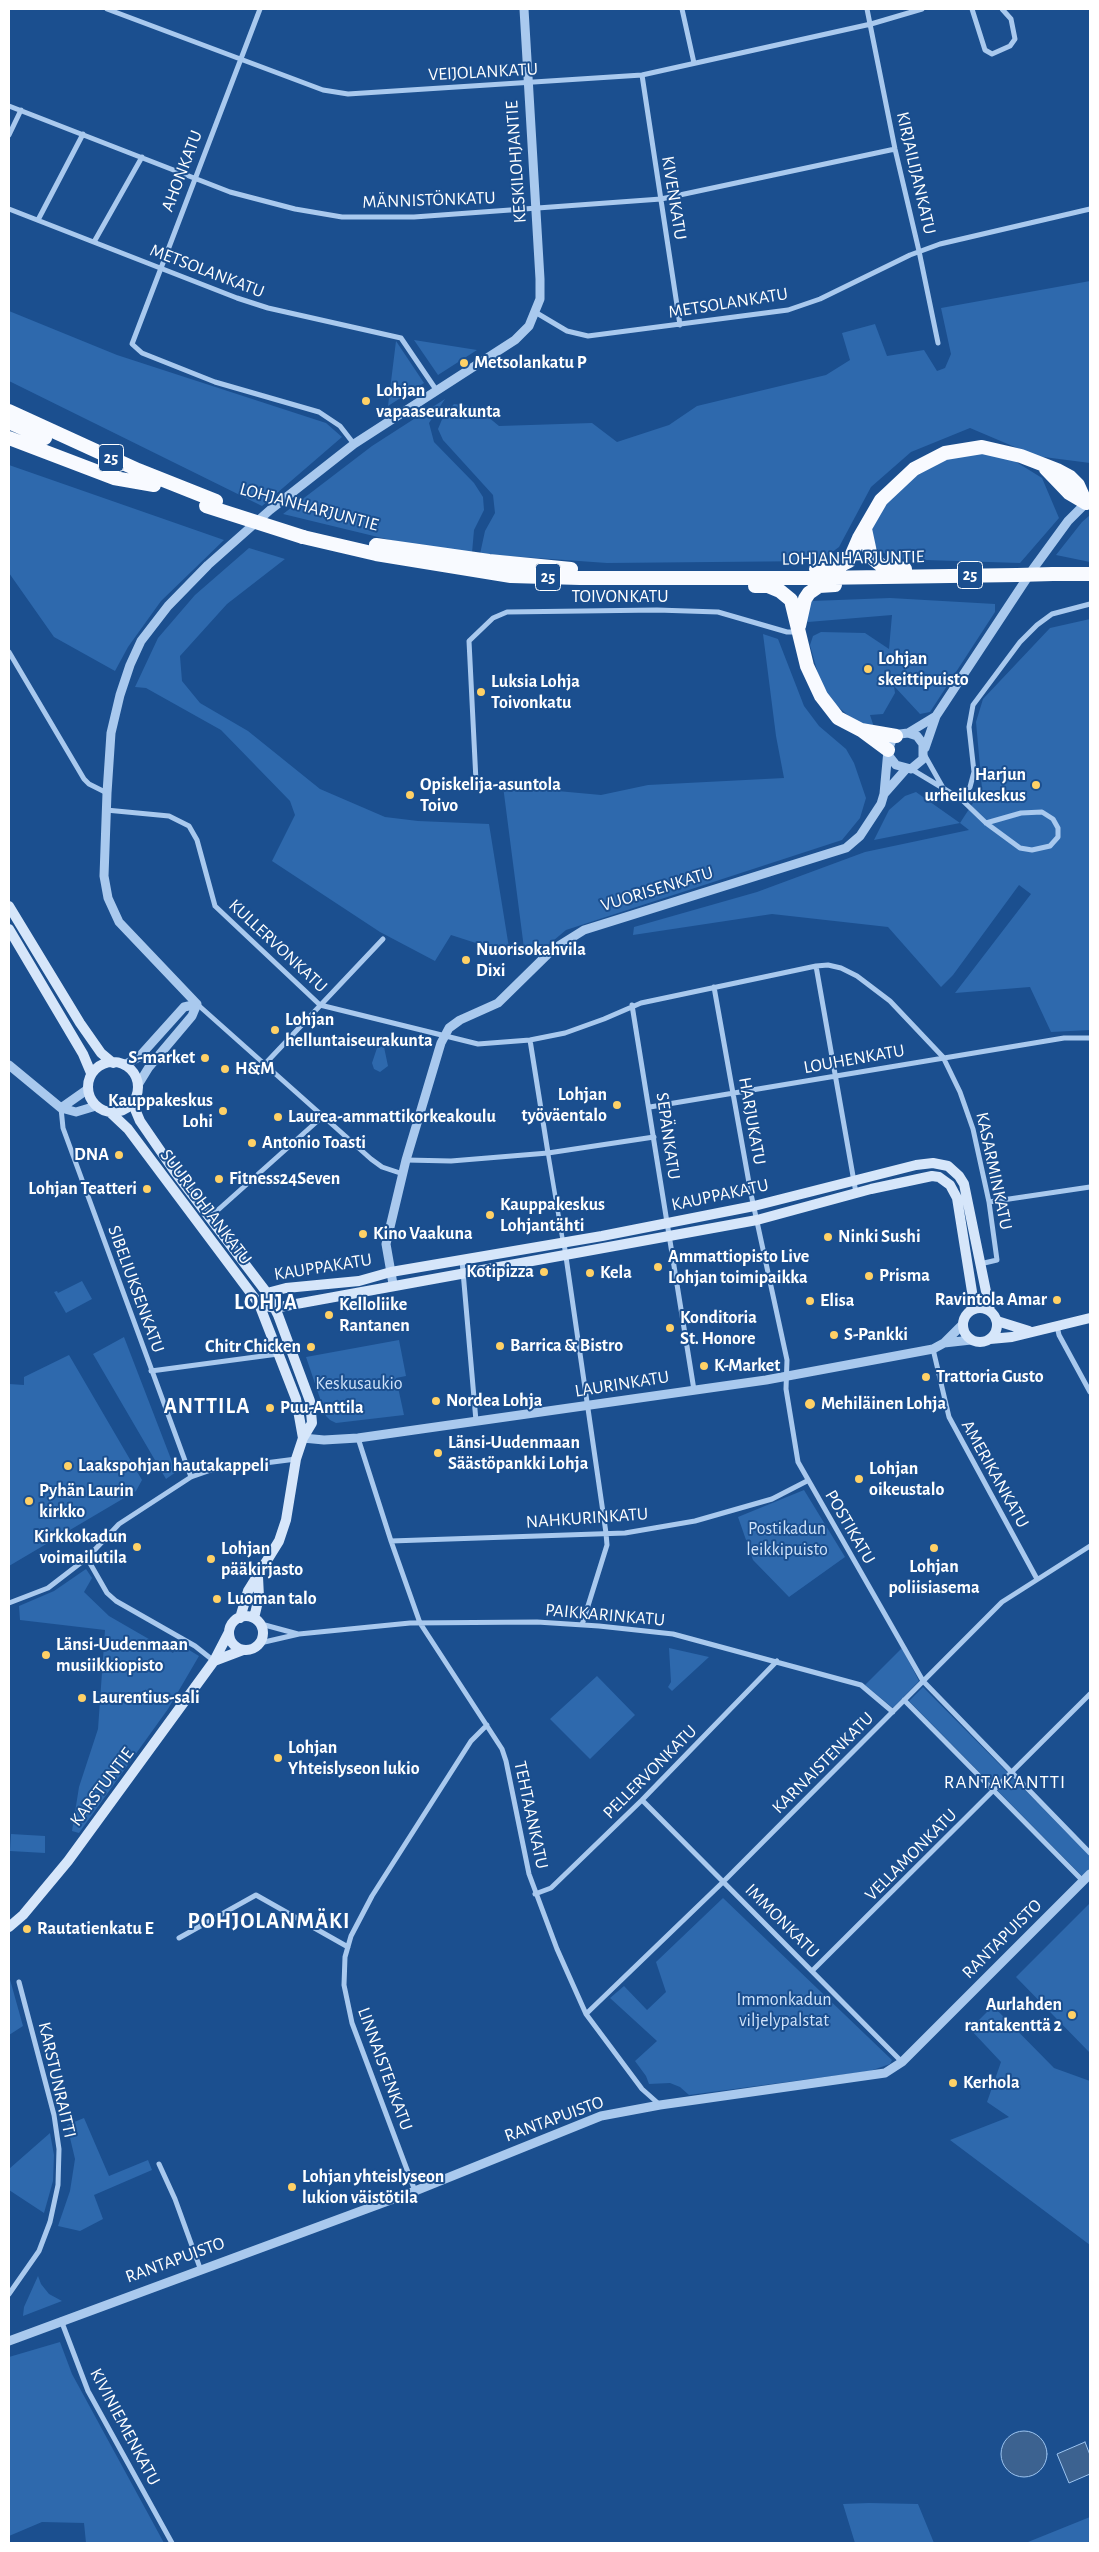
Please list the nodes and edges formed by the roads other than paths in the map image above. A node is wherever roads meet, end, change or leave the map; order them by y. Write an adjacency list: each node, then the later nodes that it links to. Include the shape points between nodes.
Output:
1 (107, 9): 10 (street, VEIJOLANKATU)
2 (260, 9): 10 (street, AHONKATU)
3 (524, 9): 13 (street, KESKILOHJANTIE)
4 (682, 9): 11 (street)
5 (868, 9): 9 (street, KIRJAILIJANKATU)
6 (922, 9): 9 (street, VEIJOLANKATU)
7 (972, 9): 8 (street, via 985,50 992,54 1010,46 1015,39 1011,19)
8 (1002, 9)
9 (871, 24): 11 (street, VEIJOLANKATU); 18 (street, KIRJAILIJANKATU)
10 (241, 60): 13 (street, VEIJOLANKATU, via 323,90 348,94); 20 (street, AHONKATU)
11 (694, 63): 12 (street, VEIJOLANKATU)
12 (642, 75): 13 (street, VEIJOLANKATU); 21 (street, KIVENKATU)
13 (527, 84): 22 (street, KESKILOHJANTIE)
14 (9, 106): 15 (street, MÄNNISTÖNKATU)
15 (21, 110): 16 (street, MÄNNISTÖNKATU); 17 (street)
16 (84, 134): 19 (street, MÄNNISTÖNKATU); 25 (street)
17 (9, 135)
18 (895, 149): 21 (street, MÄNNISTÖNKATU); 27 (street, KIRJAILIJANKATU)
19 (142, 156): 20 (street, MÄNNISTÖNKATU); 26 (street)
20 (195, 177): 22 (street, MÄNNISTÖNKATU, via 259,200 342,217 414,218); 28 (street, AHONKATU)
21 (660, 199): 22 (street, MÄNNISTÖNKATU); 30 (street, KIVENKATU)
22 (536, 208): 29 (street, KESKILOHJANTIE, via 540,299)
23 (9, 209): 25 (street, METSOLANKATU)
24 (1090, 209): 27 (street, METSOLANKATU)
25 (38, 220): 26 (street, METSOLANKATU)
26 (94, 242): 28 (street, METSOLANKATU)
27 (920, 251): 30 (street, METSOLANKATU, via 820,299 788,310); 31 (street, KIRJAILIJANKATU)
28 (160, 268): 32 (street, METSOLANKATU, via 268,308 401,338); 36 (street, AHONKATU, via 132,344 142,353 215,382 319,412 340,426)
29 (535, 312): 30 (street, METSOLANKATU, via 568,331 588,336); 32 (street, KESKILOHJANTIE, via 529,326 515,340)
30 (680, 325)
31 (938, 343)
32 (437, 391): 36 (street, KESKILOHJANTIE)
33 (9, 411): 39 (highway, LOHJANHARJUNTIE / 25)
34 (9, 422): 37 (highway, LOHJANHARJUNTIE / 25)
35 (9, 438): 37 (highway, via 114,478)
36 (354, 444): 57 (street, KESKILOHJANTIE, via 208,565 168,606 141,641 120,694 111,733)
37 (154, 485): 39 (highway, LOHJANHARJUNTIE / 25)
38 (1088, 501): 40 (highway, via 1069,493 1042,465 982,447 945,452 914,468 872,511); 49 (street, via 1068,521 1033,568)
39 (211, 503): 44 (highway, LOHJANHARJUNTIE / 25, bridge, via 376,554 481,573)
40 (865, 529): 42 (highway, via 871,558 882,566 900,567); 45 (highway, via 849,561 835,568 814,569)
41 (1090, 574): 42 (highway, LOHJANHARJUNTIE / 25, bridge)
42 (923, 575): 43 (highway, LOHJANHARJUNTIE / 25)
43 (864, 577): 45 (highway, LOHJANHARJUNTIE / 25); 47 (highway, via 846,584 819,586 809,593)
44 (706, 578): 45 (highway, LOHJANHARJUNTIE / 25); 47 (highway, via 723,586 768,586 780,590 791,600)
45 (792, 578)
46 (1090, 604): 59 (street, via 1052,614 1037,625 1020,642 973,705 970,727 974,772 970,787)
47 (798, 632): 50 (highway, via 807,666 821,696 838,718); 55 (street, TOIVONKATU, via 787,632 718,612 507,612 493,618 469,641)
48 (9, 652): 57 (street, via 84,779)
49 (936, 716): 51 (street); 52 (street)
50 (861, 730): 51 (highway); 53 (highway)
51 (902, 734): 52 (street, via 921,739); 53 (street, via 892,740)
52 (924, 751): 54 (street, via 920,763); 56 (street)
53 (889, 753): 54 (street, via 896,765); 58 (street, VUORISENKATU)
54 (908, 769): 56 (street); 58 (street, VUORISENKATU)
55 (476, 781)
56 (942, 786): 59 (street)
57 (107, 793): 60 (street, KESKILOHJANTIE)
58 (884, 794): 70 (street, VUORISENKATU, via 869,825 846,848 584,930 552,950 498,1003 460,1020)
59 (961, 800): 61 (street)
60 (106, 810): 67 (street, KESKILOHJANTIE, via 104,876 108,898 119,922); 68 (street, KULLERVONKATU, via 169,816 188,826 197,840 215,906)
61 (986, 823): 61 (street, via 1020,848 1032,850 1050,846 1058,837 1053,819 1042,812 1021,813)
62 (9, 906): 74 (main road, via 80,1024 101,1053)
63 (9, 929): 78 (main road)
64 (383, 939): 68 (street)
65 (816, 966): 66 (street, KASARMINKATU); 73 (street, KASARMINKATU, via 841,968 873,986 910,1020); 79 (street)
66 (714, 987): 69 (street, KULLERVONKATU); 82 (street, HARJUKATU)
67 (197, 1004): 76 (street, via 184,1008 139,1057); 77 (street); 80 (street, via 192,1016)
68 (320, 1005): 70 (street, KULLERVONKATU); 77 (street)
69 (632, 1005): 72 (street, KULLERVONKATU, via 565,1033); 85 (street, SEPÄNKATU)
70 (444, 1036): 72 (street, KULLERVONKATU, via 478,1044); 91 (street)
71 (1090, 1038): 73 (street, LOUHENKATU, via 1064,1038)
72 (530, 1040): 90 (street)
73 (943, 1058): 79 (street, LOUHENKATU); 96 (street, KASARMINKATU, via 973,1129)
74 (113, 1063): 76 (main road); 78 (main road, via 100,1066)
75 (9, 1065): 86 (street)
76 (124, 1065): 80 (main road, via 134,1074)
77 (264, 1065): 88 (street)
78 (91, 1073): 81 (main road)
79 (835, 1076): 82 (street, LOUHENKATU); 93 (street)
80 (138, 1085): 83 (main road)
81 (88, 1089): 84 (main road); 86 (street)
82 (734, 1094): 85 (street, LOUHENKATU); 97 (street, HARJUKATU)
83 (132, 1102): 87 (main road); 98 (main road, SUURLOHJANKATU, via 145,1130)
84 (96, 1106): 86 (street, via 76,1112); 87 (main road)
85 (650, 1107): 89 (street, SEPÄNKATU)
86 (62, 1108): 124 (street, SIBELIUKSENKATU, via 63,1128)
87 (111, 1113): 110 (main road, SUURLOHJANKATU, via 128,1129)
88 (322, 1118): 92 (street, via 382,1168); 98 (street)
89 (654, 1137): 90 (street); 100 (street, SEPÄNKATU)
90 (548, 1153): 91 (street, via 451,1161); 102 (street)
91 (406, 1160): 92 (street)
92 (403, 1174): 106 (street, via 386,1244)
93 (853, 1180): 95 (street); 97 (main road, KAUPPAKATU); 105 (main road, KAUPPAKATU, via 916,1165 933,1163 948,1166 959,1176 967,1193)
94 (1090, 1187): 96 (street)
95 (856, 1194): 99 (main road, KAUPPAKATU); 112 (main road, KAUPPAKATU, via 932,1176 950,1185 957,1198 973,1298)
96 (989, 1202): 105 (street, KASARMINKATU, via 997,1260)
97 (754, 1206): 99 (street, HARJUKATU); 100 (main road, KAUPPAKATU)
98 (208, 1218): 109 (main road, SUURLOHJANKATU)
99 (757, 1220): 101 (main road, KAUPPAKATU); 125 (street, HARJUKATU, via 787,1360)
100 (667, 1223): 101 (street, SEPÄNKATU); 102 (main road, KAUPPAKATU)
101 (669, 1236): 103 (main road, KAUPPAKATU); 126 (street, SEPÄNKATU)
102 (564, 1243): 103 (street); 104 (main road, KAUPPAKATU)
103 (565, 1255): 107 (main road, KAUPPAKATU); 128 (street)
104 (462, 1260): 106 (main road, KAUPPAKATU); 107 (street)
105 (980, 1264): 113 (main road, KAUPPAKATU)
106 (391, 1272): 108 (street); 109 (main road, KAUPPAKATU, via 359,1281)
107 (463, 1273): 108 (main road, KAUPPAKATU); 129 (street)
108 (394, 1284): 111 (main road, KAUPPAKATU)
109 (267, 1292): 110 (main road, KAUPPAKATU); 111 (main road, SUURLOHJANKATU)
110 (259, 1304): 111 (main road, KAUPPAKATU); 123 (main road, SUURLOHJANKATU)
111 (274, 1308): 130 (main road, SUURLOHJANKATU, via 310,1401 312,1423)
112 (971, 1310): 113 (main road, via 981,1308); 116 (main road)
113 (990, 1311): 115 (main road)
114 (1090, 1318): 117 (main road)
115 (997, 1322): 118 (main road); 119 (main road, via 996,1331)
116 (963, 1324): 120 (main road); 121 (street, LAURINKATU)
117 (1057, 1326): 118 (main road); 127 (street)
118 (1030, 1331): 119 (main road)
119 (990, 1339): 120 (main road, via 981,1342)
120 (971, 1340): 121 (street, LAURINKATU)
121 (944, 1343): 122 (street, LAURINKATU)
122 (933, 1349): 125 (street, LAURINKATU); 140 (street, AMERIKANKATU, via 949,1418)
123 (278, 1354): 124 (street); 130 (main road, SUURLOHJANKATU, via 296,1400)
124 (151, 1371): 133 (street, SIBELIUKSENKATU)
125 (785, 1376): 126 (street, LAURINKATU); 134 (street, POSTIKATU, via 798,1462)
126 (694, 1390): 128 (street, LAURINKATU)
127 (1090, 1392)
128 (588, 1406): 129 (street, LAURINKATU); 135 (street)
129 (476, 1422): 131 (street, LAURINKATU)
130 (302, 1438): 131 (street, LAURINKATU); 132 (main road)
131 (358, 1438): 136 (street, TEHTAANKATU)
132 (296, 1459): 133 (street, via 211,1470); 139 (main road, via 286,1520 279,1541)
133 (190, 1477): 138 (street, via 119,1524)
134 (807, 1481): 135 (street, NAHKURINKATU, via 772,1499 695,1521 625,1533); 152 (street, POSTIKATU)
135 (606, 1533): 136 (street, NAHKURINKATU); 145 (street, via 607,1545)
136 (391, 1541): 144 (street, TEHTAANKATU)
137 (1090, 1546): 140 (street, KARNAISTENKATU)
138 (87, 1558): 141 (street, via 48,1588); 150 (street, via 107,1593 116,1601 195,1646)
139 (258, 1577): 142 (main road, via 248,1591); 143 (main road)
140 (1037, 1579): 152 (street, KARNAISTENKATU, via 1002,1602)
141 (9, 1603)
142 (240, 1618): 143 (main road); 146 (main road, via 232,1623)
143 (257, 1621): 147 (street, PAIKKARINKATU); 148 (main road, via 263,1634)
144 (420, 1623): 145 (street, PAIKKARINKATU); 147 (street, PAIKKARINKATU); 156 (street, TEHTAANKATU)
145 (582, 1624): 151 (street, PAIKKARINKATU, via 673,1634)
146 (229, 1632): 149 (main road, via 235,1645); 150 (main road, KARSTUNTIE)
147 (299, 1634): 148 (street, PAIKKARINKATU)
148 (260, 1643): 149 (main road, via 252,1649)
149 (243, 1650): 150 (main road)
150 (214, 1661): 165 (main road, KARSTUNTIE, via 68,1861)
151 (777, 1661): 155 (street, PAIKKARINKATU, via 861,1684); 159 (street, PELLERVONKATU)
152 (923, 1681): 154 (street, KARNAISTENKATU); 157 (street, POSTIKATU)
153 (1090, 1694): 157 (street, VELLAMONKATU)
154 (904, 1700): 155 (street, KARNAISTENKATU); 158 (street)
155 (893, 1712): 163 (street, KARNAISTENKATU)
156 (488, 1725): 164 (street, TEHTAANKATU, via 506,1761 528,1874); 167 (street, LINNAISTENKATU, via 471,1741 372,1896)
157 (1012, 1773): 158 (street, VELLAMONKATU); 160 (street, POSTIKATU)
158 (994, 1791): 162 (street); 168 (street, VELLAMONKATU)
159 (642, 1800): 163 (street, IMMONKATU); 164 (street, PELLERVONKATU, via 551,1888)
160 (1090, 1853)
161 (1090, 1874): 162 (street, RANTAPUISTO)
162 (1083, 1881): 171 (street, RANTAPUISTO)
163 (723, 1882): 168 (street, IMMONKATU); 170 (street, KARNAISTENKATU)
164 (535, 1894): 170 (street, TEHTAANKATU)
165 (9, 1927)
166 (179, 1938): 167 (street, via 256,1895)
167 (348, 1947): 174 (street, LINNAISTENKATU, via 344,1986 352,2023)
168 (813, 1970): 171 (street, IMMONKATU)
169 (20, 1982): 176 (street, KARSTUNRAITTI, via 54,2116 59,2149 58,2185 40,2251)
170 (586, 2014): 172 (street, TEHTAANKATU, via 642,2089)
171 (902, 2062): 172 (street, RANTAPUISTO, via 885,2073 869,2076)
172 (660, 2105): 174 (street, RANTAPUISTO, via 602,2116)
173 (159, 2164): 175 (street)
174 (415, 2190): 175 (street, RANTAPUISTO)
175 (200, 2268): 177 (street, RANTAPUISTO)
176 (9, 2294)
177 (61, 2320): 178 (street, RANTAPUISTO); 179 (street, KIVINIEMENKATU, via 88,2391)
178 (9, 2341)
179 (172, 2543)

